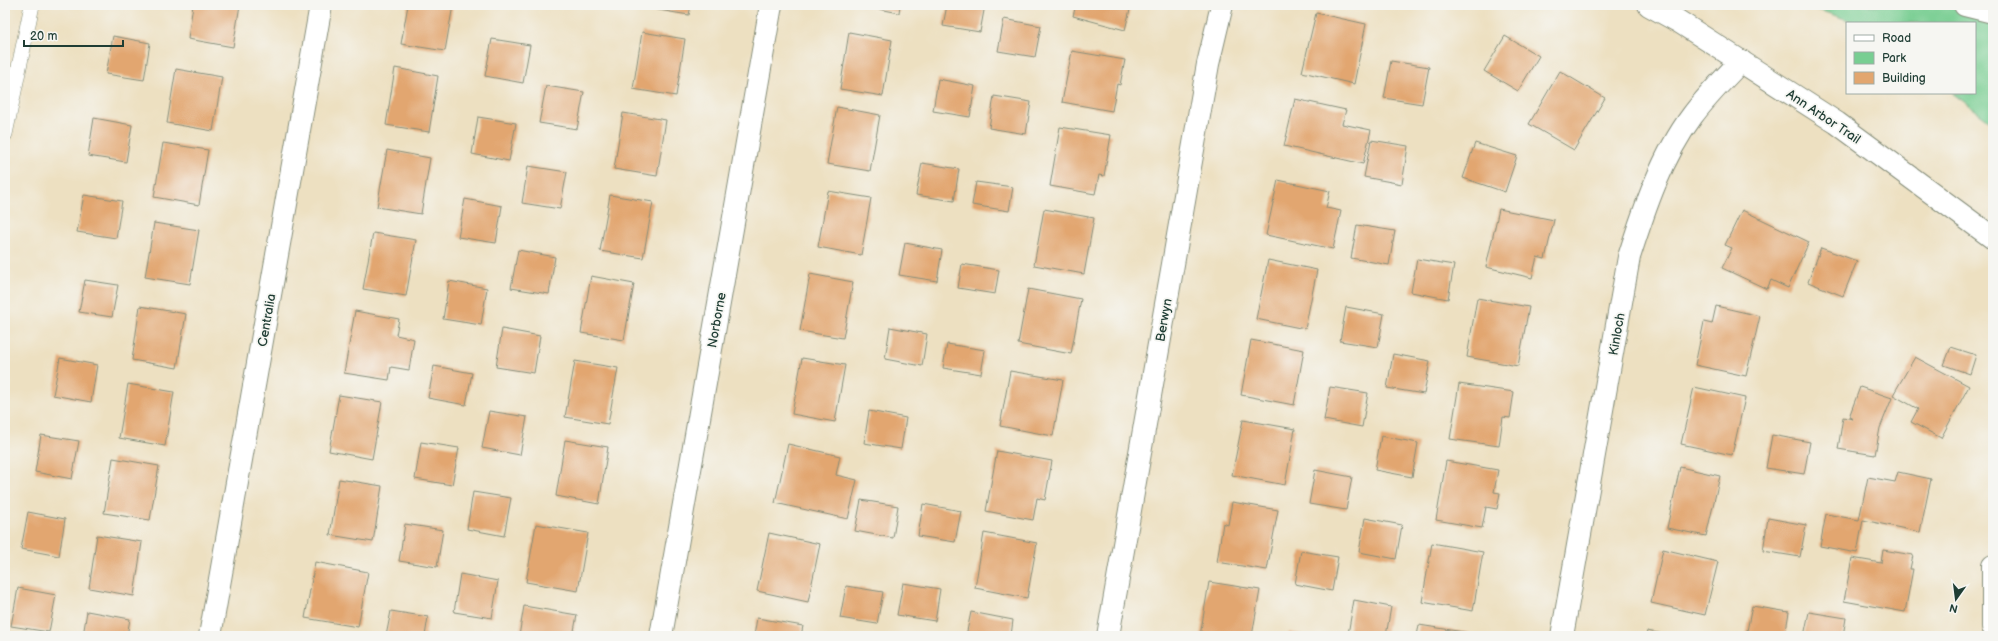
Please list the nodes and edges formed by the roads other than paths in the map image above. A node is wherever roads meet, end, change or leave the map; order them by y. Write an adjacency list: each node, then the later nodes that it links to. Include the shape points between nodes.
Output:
1 (32, 5): 9 (lane)
2 (321, 5): 13 (street, Centralia)
3 (771, 5): 14 (street, Norborne)
4 (1222, 5): 15 (street, Berwyn, via 1208,64)
5 (1649, 5): 8 (street, Ann Arbor Trail)
6 (1965, 5): 7 (street)
7 (1993, 12)
8 (1741, 61): 10 (street, Ann Arbor Trail, via 1837,123); 16 (street, Kinloch, via 1692,116 1671,151 1642,216 1629,257)
9 (5, 134)
10 (1993, 238)
11 (1993, 566): 12 (street)
12 (1993, 627)
13 (210, 636)
14 (661, 636)
15 (1108, 636)
16 (1562, 636)

